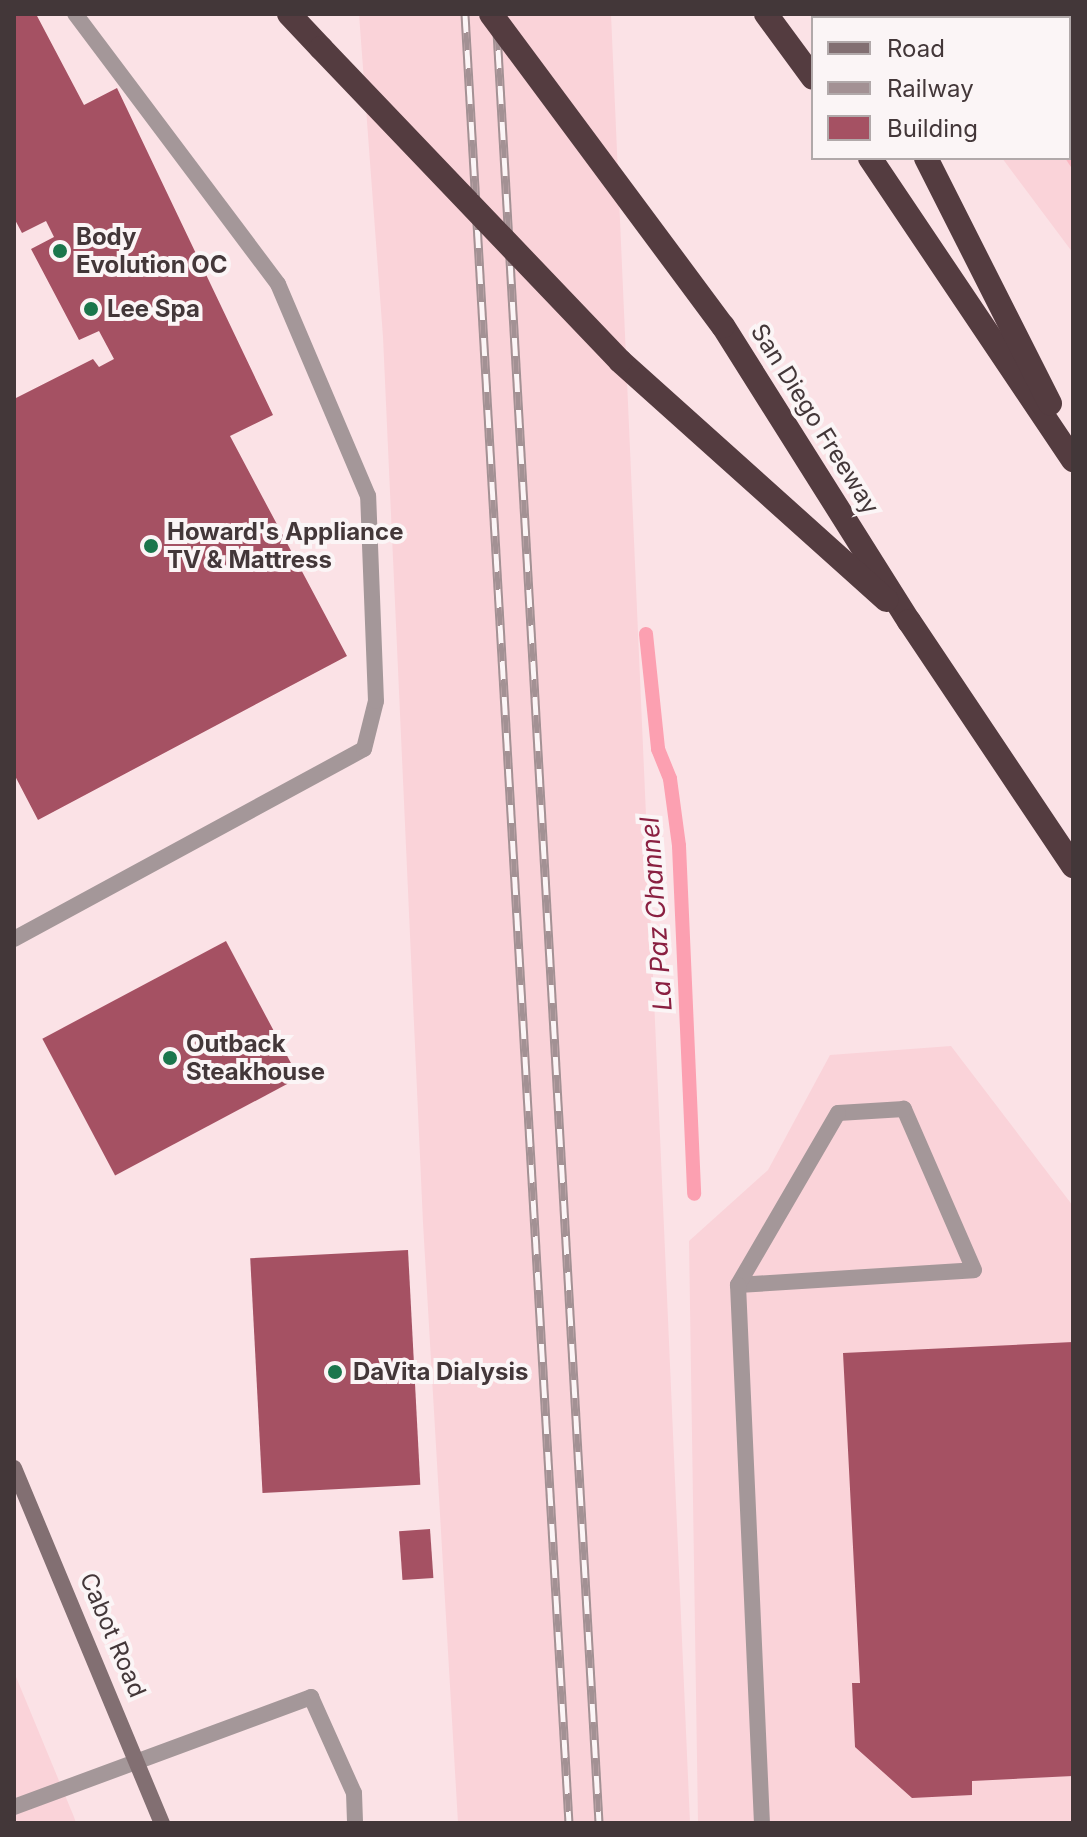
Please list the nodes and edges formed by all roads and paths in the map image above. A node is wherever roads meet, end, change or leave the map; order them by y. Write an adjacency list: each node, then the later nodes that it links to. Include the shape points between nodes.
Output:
1 (75, 14): 12 (lane, via 278,284 368,496 376,701 364,749)
2 (289, 14): 10 (highway, bridge, via 620,361)
3 (491, 14): 10 (highway, San Diego Freeway, bridge, via 723,326)
4 (766, 14): 5 (highway)
5 (811, 75)
6 (871, 160): 9 (highway)
7 (927, 160): 8 (highway)
8 (1073, 449)
9 (1073, 460)
10 (909, 621): 11 (highway, San Diego Freeway)
11 (1073, 866)
12 (14, 939)
13 (738, 1285): 13 (lane, via 838,1113 904,1109 974,1270); 19 (lane)
14 (14, 1468): 15 (main road, Cabot Road)
15 (139, 1759): 16 (lane); 17 (main road, Cabot Road); 18 (lane, via 311,1697 354,1793)
16 (14, 1807)
17 (162, 1823)
18 (355, 1823)
19 (762, 1823)

